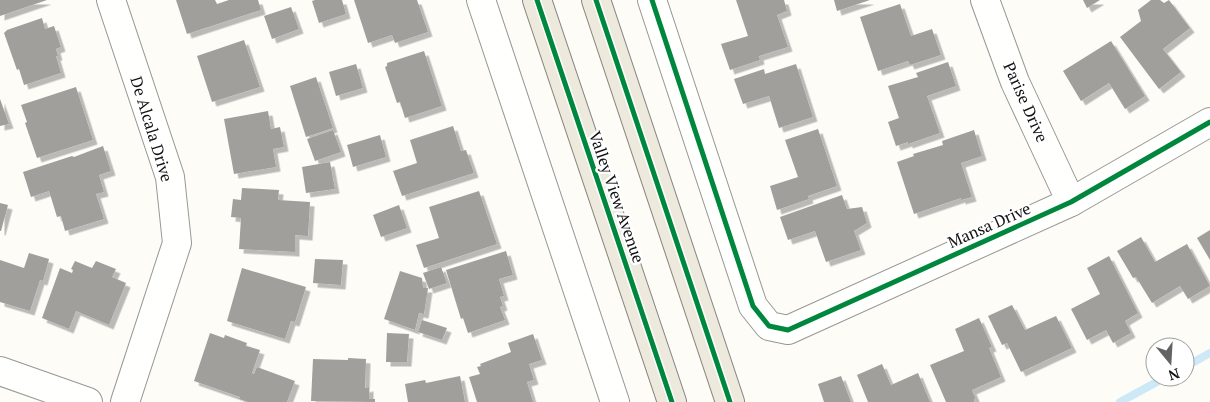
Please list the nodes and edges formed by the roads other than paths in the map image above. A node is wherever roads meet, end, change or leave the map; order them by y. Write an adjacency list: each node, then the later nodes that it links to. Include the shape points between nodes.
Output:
1 (111, 0): 11 (street, De Alcala Drive, via 170,178 178,243)
2 (481, 0): 12 (street)
3 (537, 0): 13 (main road, Valley View Avenue)
4 (596, 0): 14 (main road)
5 (652, 0): 8 (street, Mansa Drive, via 753,306 769,326 788,330)
6 (985, 0): 8 (street, Parise Drive, via 1015,82)
7 (1210, 122): 8 (street, Mansa Drive)
8 (1071, 202)
9 (0, 371): 10 (street)
10 (88, 402)
11 (125, 402)
12 (615, 402)
13 (672, 402)
14 (729, 402)

